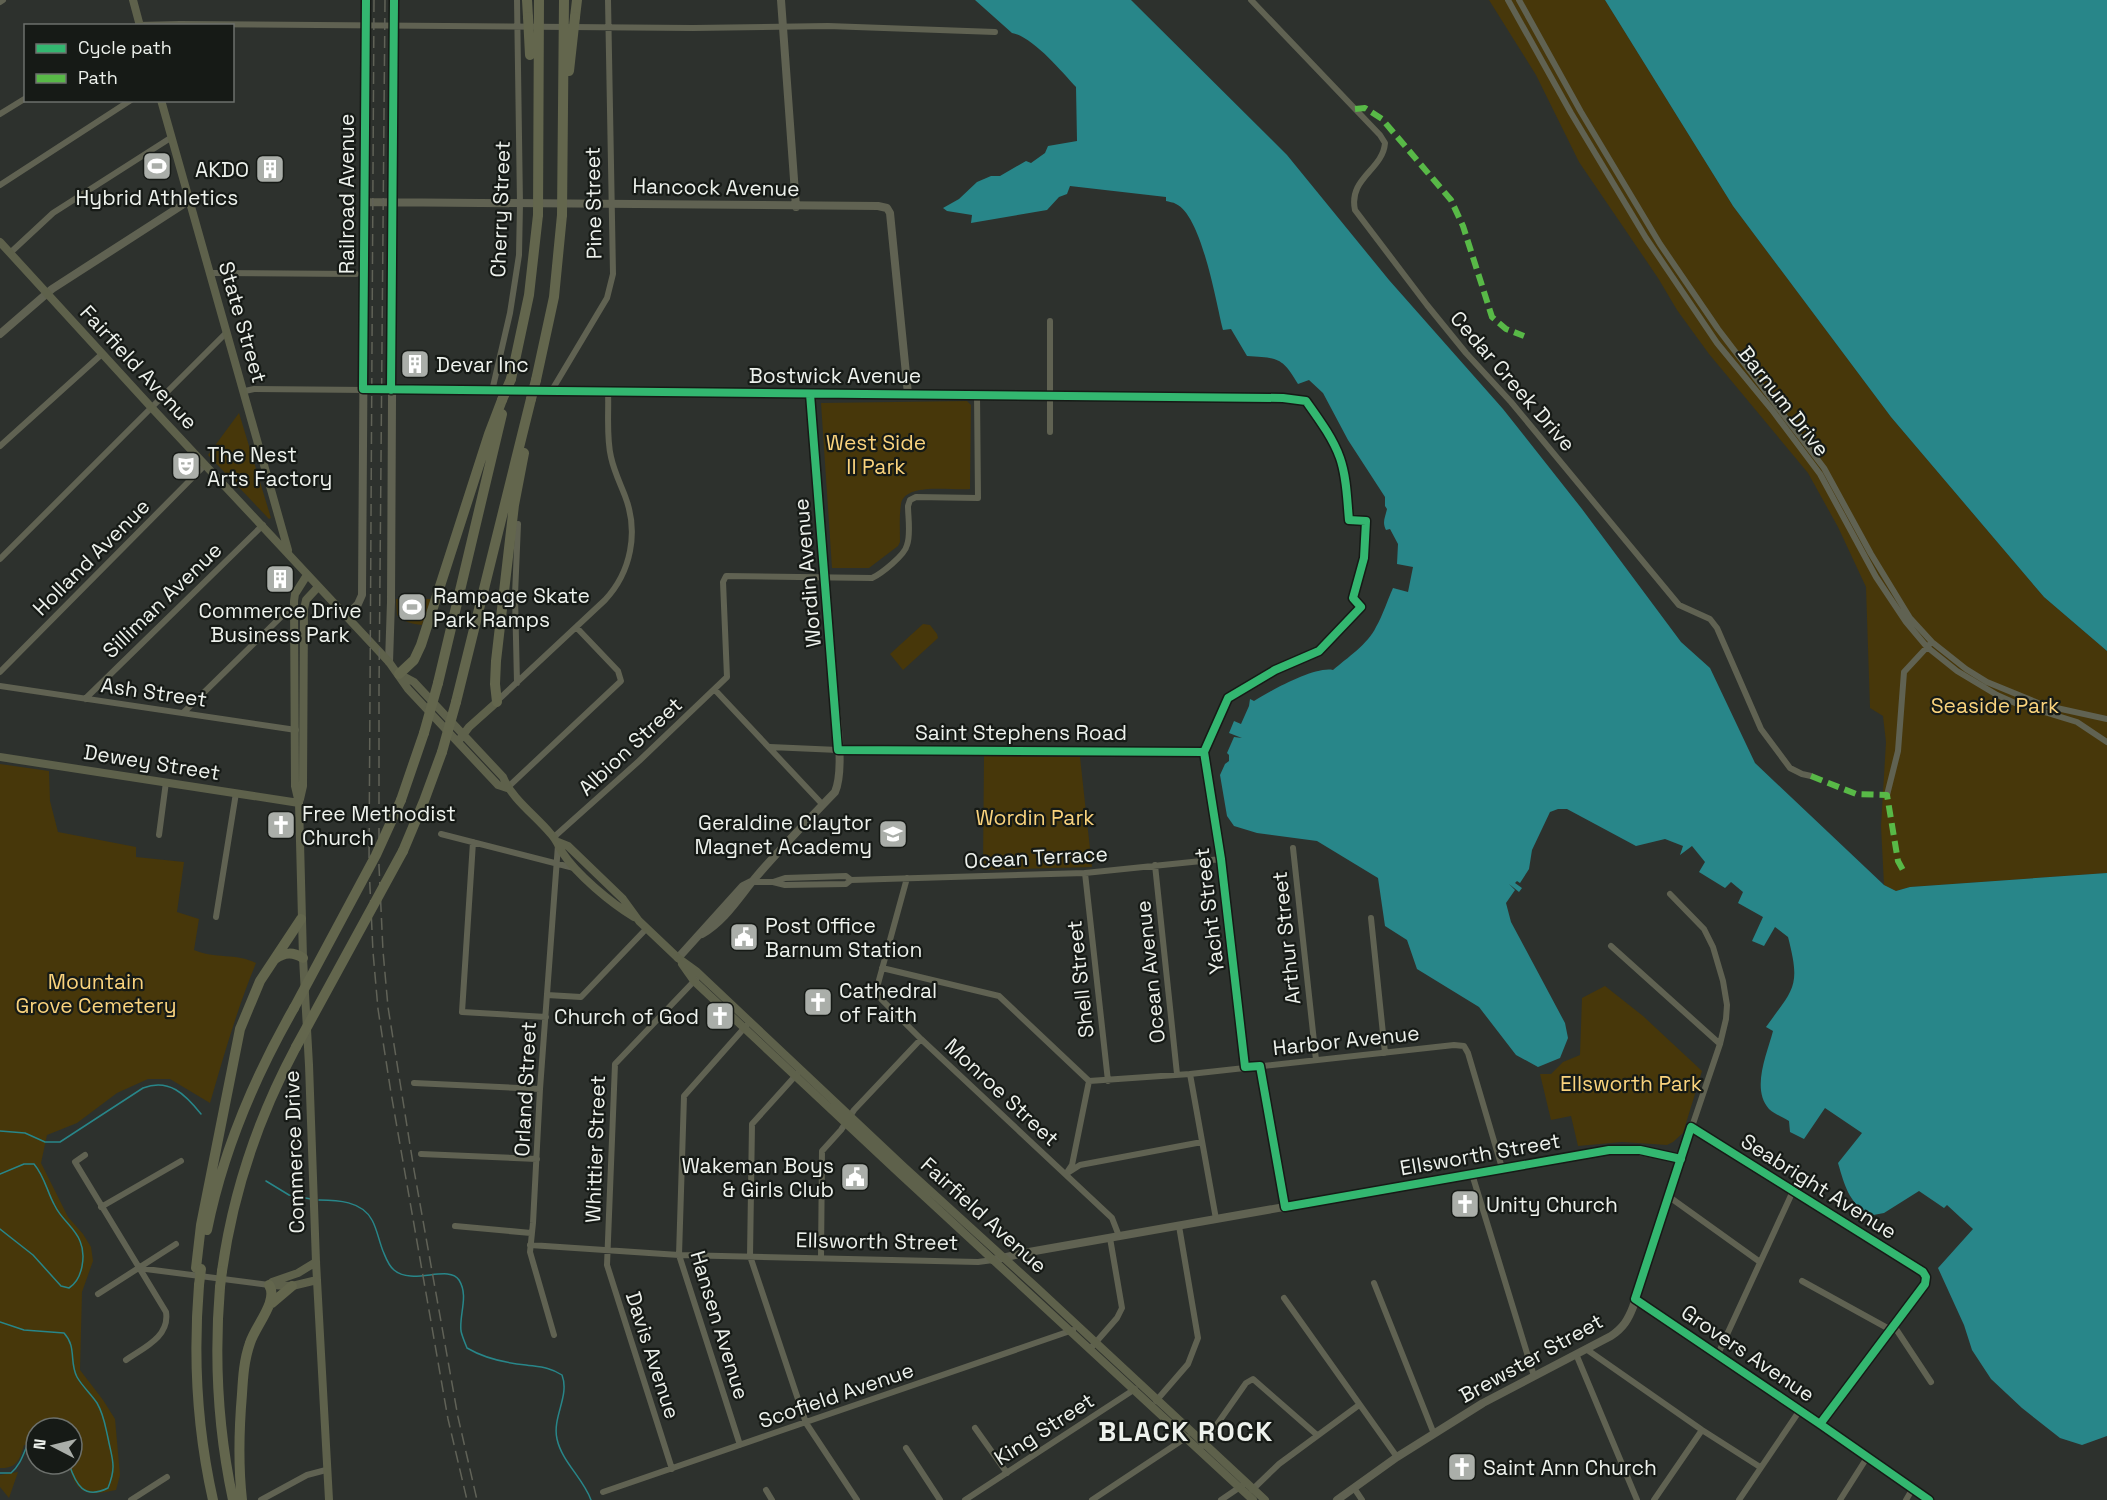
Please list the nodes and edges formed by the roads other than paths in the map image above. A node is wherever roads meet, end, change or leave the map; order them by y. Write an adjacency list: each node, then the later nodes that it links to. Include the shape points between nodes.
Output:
1 (133, 0): 14 (main road)
2 (366, 0): 16 (street, Railroad Avenue)
3 (394, 0): 17 (street)
4 (517, 0): 18 (street, Cherry Street)
5 (527, 0): 22 (highway, bridge, via 530,55)
6 (539, 0): 22 (highway, bridge)
7 (564, 0): 26 (highway, bridge)
8 (577, 0): 26 (highway, bridge)
9 (608, 0): 19 (street, Pine Street)
10 (780, 0): 20 (street)
11 (1251, 0): 92 (street, Cedar Creek Drive, via 1385,143 1381,156 1356,189 1356,210 1466,353 1678,605 1710,619 1761,729 1790,768)
12 (1508, 0): 73 (street, Barnum Drive, via 1646,238 1717,343 1810,460 1888,598)
13 (1519, 0): 73 (street, Barnum Drive, via 1660,244 1725,338 1824,468 1893,592)
14 (139, 24)
15 (234, 25): 16 (street)
16 (365, 25): 17 (street); 31 (street, Railroad Avenue)
17 (394, 26): 18 (street); 32 (street)
18 (518, 27): 19 (street); 34 (street, Cherry Street)
19 (608, 27): 20 (street); 33 (street, Pine Street)
20 (783, 28): 21 (street); 35 (street)
21 (995, 32)
22 (539, 65): 56 (highway, bridge, via 538,215 529,295)
23 (24, 99): 27 (street)
24 (128, 102): 29 (street)
25 (162, 102): 28 (main road, State Street)
26 (563, 113): 55 (highway, bridge, via 562,215 554,297)
27 (0, 114)
28 (172, 137): 30 (main road, State Street); 37 (street, via 52,213)
29 (0, 185)
30 (190, 200): 38 (main road, State Street); 40 (street)
31 (364, 202): 32 (street, Hancock Avenue); 45 (street, Railroad Avenue)
32 (392, 203): 34 (street, Hancock Avenue); 46 (street)
33 (611, 203): 34 (street, Hancock Avenue); 35 (street, Hancock Avenue); 47 (street, Pine Street, via 613,274 607,298)
34 (520, 204): 48 (street, Cherry Street, via 514,291)
35 (796, 207): 52 (street, Hancock Avenue, via 886,208 891,217)
36 (0, 243): 37 (main road, Fairfield Avenue)
37 (10, 253): 40 (main road, Fairfield Avenue)
38 (211, 273): 39 (street); 42 (main road, State Street)
39 (356, 274)
40 (46, 293): 43 (street); 44 (main road, Fairfield Avenue)
41 (1050, 321): 54 (street)
42 (227, 332): 50 (main road, State Street); 58 (street)
43 (0, 334)
44 (102, 354): 58 (main road, Fairfield Avenue); 60 (street)
45 (363, 389): 46 (street, Bostwick Avenue); 50 (street, Bostwick Avenue); 71 (street, Railroad Avenue, via 362,595)
46 (391, 390): 48 (street, Bostwick Avenue); 75 (street)
47 (552, 390): 48 (street, Bostwick Avenue); 49 (street, Bostwick Avenue)
48 (492, 391)
49 (608, 391): 51 (street, Bostwick Avenue); 72 (street, via 610,454 631,515 631,544 617,585)
50 (244, 392): 62 (main road, State Street)
51 (810, 393): 52 (street, Bostwick Avenue); 68 (street, Wordin Avenue)
52 (908, 394): 53 (street, Bostwick Avenue)
53 (977, 394): 54 (street, Bostwick Avenue); 68 (street, via 978,498 910,500 907,545 878,576)
54 (1050, 394): 57 (street, Bostwick Avenue); 59 (street)
55 (531, 399): 82 (highway, via 498,646); 220 (highway, bridge, via 442,752 403,851 270,1099 247,1160 230,1222 216,1352 222,1439)
56 (504, 400): 77 (highway, via 489,434 422,645 414,660); 172 (highway, bridge, via 424,733 371,865 258,1074 233,1135)
57 (1306, 401)
58 (151, 407): 61 (main road, Fairfield Avenue); 66 (street)
59 (1050, 432)
60 (0, 446)
61 (205, 465): 64 (main road, Fairfield Avenue); 76 (street, Holland Avenue)
62 (281, 524): 64 (main road, via 275,530); 65 (main road, State Street)
63 (518, 524): 78 (street)
64 (265, 528): 65 (main road, Fairfield Avenue); 81 (street, Silliman Avenue)
65 (289, 553): 67 (main road, Fairfield Avenue)
66 (0, 559)
67 (307, 575): 69 (main road, Fairfield Avenue); 70 (main road, Commerce Drive, via 296,594)
68 (826, 577): 80 (street, Albion Street, via 726,576 723,582 727,677); 89 (street, Wordin Avenue)
69 (318, 587): 71 (main road, Fairfield Avenue); 74 (main road, Commerce Drive, via 304,603)
70 (294, 607): 74 (main road, Commerce Drive); 83 (street)
71 (346, 616): 75 (main road, Fairfield Avenue)
72 (577, 628): 78 (street); 94 (street, via 618,671 621,681)
73 (1930, 644): 84 (street, Barnum Drive, via 1966,669 2043,705); 87 (street, Barnum Drive, via 1958,671 2015,704 2077,722); 96 (street, via 1904,672 1898,751)
74 (299, 658): 85 (main road, Commerce Drive)
75 (389, 662): 77 (main road, Fairfield Avenue)
76 (0, 672)
77 (399, 674): 86 (main road, Fairfield Avenue, via 408,689)
78 (517, 683): 82 (street)
79 (0, 686): 81 (street, Ash Street)
80 (715, 690): 88 (street); 101 (street, Albion Street)
81 (85, 699): 83 (street, Ash Street)
82 (497, 702): 86 (main road)
83 (183, 713): 85 (street, Ash Street)
84 (2107, 719)
85 (299, 731): 97 (main road, Commerce Drive, via 303,786)
86 (461, 738): 94 (main road, Fairfield Avenue, via 498,785)
87 (2107, 742)
88 (770, 747): 89 (street, Saint Stephens Road); 98 (street)
89 (838, 750): 90 (street, Saint Stephens Road); 98 (street, Wordin Avenue, via 839,784)
90 (1204, 752): 104 (street, Yacht Street)
91 (0, 757): 93 (main road, Dewey Street)
92 (1811, 776)
93 (166, 782): 95 (main road, Dewey Street); 100 (street)
94 (507, 788): 101 (main road, Fairfield Avenue)
95 (236, 793): 97 (main road, Dewey Street); 112 (street)
96 (1887, 795)
97 (299, 803): 113 (main road, Commerce Drive)
98 (823, 805): 110 (street, Wordin Avenue)
99 (441, 834): 102 (street)
100 (159, 835)
101 (556, 840): 105 (street, Orland Street); 107 (main road, Fairfield Avenue); 115 (main road, Fairfield Avenue, via 568,846 623,899)
102 (473, 842): 105 (street); 124 (street, via 462,1012)
103 (1293, 848): 129 (street, Arthur Street)
104 (1221, 859): 106 (street, Ocean Terrace); 131 (street, Yacht Street)
105 (556, 863): 107 (street); 123 (street, Orland Street)
106 (1155, 865): 108 (street, Ocean Terrace); 133 (street, Ocean Avenue)
107 (577, 868): 115 (main road, Fairfield Avenue, via 614,906)
108 (1085, 873): 109 (street, Ocean Terrace); 135 (street, Shell Street)
109 (907, 878): 110 (street, Ocean Terrace, via 851,880 846,876); 121 (street)
110 (752, 882): 119 (street, Wordin Avenue, via 711,929)
111 (1670, 894): 127 (street, Brewster Street, via 1704,929 1713,947 1727,1005)
112 (216, 916)
113 (302, 918): 118 (main road, Commerce Drive); 120 (highway)
114 (1371, 918): 128 (street)
115 (639, 921): 116 (main road, Fairfield Avenue)
116 (647, 928): 119 (main road, Fairfield Avenue); 123 (street, via 581,997)
117 (1611, 946): 127 (street)
118 (303, 958): 120 (highway, via 287,954); 169 (main road, Commerce Drive)
119 (678, 958): 122 (main road, Fairfield Avenue)
120 (271, 963): 172 (highway, via 251,1000 238,1039 201,1225)
121 (882, 968): 126 (street, Monroe Street, via 876,991); 136 (street, via 999,996)
122 (697, 978): 125 (main road, Fairfield Avenue); 163 (street, Whittier Street, via 615,1064)
123 (547, 995): 124 (street, Orland Street)
124 (546, 1017): 138 (street, Orland Street)
125 (747, 1024): 132 (main road, Fairfield Avenue); 164 (street, Hansen Avenue, via 684,1096)
126 (921, 1039): 139 (street); 148 (street, Monroe Street)
127 (1720, 1044): 140 (street, Brewster Street)
128 (1385, 1053): 129 (street, Harbor Avenue); 147 (street, Harbor Avenue, via 1464,1047)
129 (1316, 1060): 130 (street, Harbor Avenue)
130 (1260, 1066): 131 (street, Harbor Avenue); 153 (street)
131 (1245, 1067): 134 (street, Harbor Avenue)
132 (799, 1073): 139 (main road, Fairfield Avenue); 165 (street, via 752,1124)
133 (1177, 1074): 134 (street, Harbor Avenue); 135 (street, Harbor Avenue)
134 (1190, 1074): 141 (street)
135 (1108, 1081): 136 (street, Harbor Avenue)
136 (1089, 1082): 148 (street, via 1072,1165)
137 (414, 1083): 138 (street)
138 (540, 1089): 145 (street, Orland Street)
139 (849, 1119): 160 (main road, Fairfield Avenue); 167 (street, via 822,1151)
140 (1691, 1127): 144 (street, Brewster Street); 150 (street, Seabright Avenue)
141 (1202, 1142): 148 (street, via 1080,1165); 154 (street)
142 (421, 1154): 145 (street)
143 (85, 1155): 152 (street, via 75,1162)
144 (1681, 1159): 147 (street, Ellsworth Street, via 1621,1149); 151 (street, Brewster Street)
145 (537, 1160): 157 (street, Orland Street)
146 (181, 1161): 152 (street)
147 (1502, 1168): 149 (street, Ellsworth Street)
148 (1066, 1174): 158 (street, Monroe Street, via 1112,1218)
149 (1472, 1174): 153 (street, Ellsworth Street); 190 (street)
150 (1793, 1191): 170 (street); 182 (street, Seabright Avenue, via 1923,1272 1925,1284)
151 (1668, 1196): 170 (street); 180 (street, Brewster Street)
152 (101, 1207): 171 (street)
153 (1285, 1207): 154 (street, Ellsworth Street)
154 (1216, 1219): 156 (street, Ellsworth Street)
155 (455, 1226): 157 (street)
156 (1179, 1226): 158 (street, Ellsworth Street); 193 (street, via 1198,1338 1188,1364)
157 (531, 1233): 162 (street, Orland Street)
158 (1119, 1236): 159 (street, Ellsworth Street)
159 (1110, 1238): 166 (street, Ellsworth Street); 185 (street, via 1122,1308)
160 (976, 1239): 166 (main road, Fairfield Avenue); 168 (main road, Fairfield Avenue)
161 (176, 1244): 171 (street)
162 (530, 1245): 163 (street, Ellsworth Street); 184 (street, Orland Street)
163 (607, 1250): 164 (street, Ellsworth Street); 209 (street, Davis Avenue, via 606,1265)
164 (679, 1255): 165 (street, Ellsworth Street); 203 (street, Hansen Avenue)
165 (750, 1256): 167 (street, Ellsworth Street); 196 (street)
166 (1002, 1257): 168 (street, Ellsworth Street); 183 (main road, Fairfield Avenue)
167 (821, 1258): 168 (street, Ellsworth Street)
168 (993, 1260): 183 (main road, Fairfield Avenue)
169 (316, 1262): 173 (main road, Commerce Drive); 176 (main road)
170 (1760, 1262): 188 (street)
171 (138, 1268): 176 (street); 178 (street); 189 (street, via 163,1305 167,1320 162,1334)
172 (198, 1268): 219 (highway, bridge, via 196,1373)
173 (317, 1280): 177 (main road); 210 (main road, Commerce Drive)
174 (1802, 1281): 182 (street)
175 (1374, 1283): 200 (street)
176 (269, 1285): 177 (main road); 181 (highway, via 273,1295)
177 (292, 1286): 181 (highway)
178 (98, 1293)
179 (1284, 1298): 194 (street)
180 (1635, 1299): 186 (street, Brewster Street, via 1622,1329); 188 (street, Grovers Avenue)
181 (268, 1308): 221 (highway, via 253,1333 245,1364 239,1439)
182 (1892, 1328): 191 (street); 197 (street)
183 (1074, 1329): 185 (main road, Fairfield Avenue); 196 (street, Scofield Avenue)
184 (554, 1335)
185 (1093, 1346): 192 (main road, Fairfield Avenue)
186 (1586, 1350): 187 (street, Brewster Street); 199 (street)
187 (1576, 1354): 190 (street, Brewster Street); 233 (street)
188 (1718, 1354): 195 (street, Grovers Avenue)
189 (126, 1360)
190 (1534, 1376): 200 (street, Brewster Street)
191 (1931, 1382)
192 (1137, 1388): 193 (main road, Fairfield Avenue); 211 (street, King Street)
193 (1154, 1403): 202 (main road, Fairfield Avenue)
194 (1359, 1405): 201 (street); 207 (street)
195 (1800, 1410): 197 (street, Grovers Avenue); 208 (street)
196 (806, 1423): 203 (street, Scofield Avenue); 225 (street)
197 (1820, 1424): 206 (street, Grovers Avenue)
198 (975, 1428): 211 (street)
199 (1702, 1430): 208 (street); 234 (street)
200 (1434, 1434): 207 (street, Brewster Street)
201 (1317, 1435): 204 (street, via 1253,1379 1246,1383); 216 (street)
202 (1190, 1436): 204 (main road, Fairfield Avenue); 228 (street)
203 (740, 1445): 209 (street, Scofield Avenue)
204 (1201, 1447): 216 (main road, Fairfield Avenue)
205 (906, 1448): 226 (street)
206 (1868, 1456): 214 (street, Grovers Avenue); 236 (street)
207 (1397, 1457): 213 (street, Brewster Street)
208 (1760, 1467): 235 (street)
209 (672, 1469): 217 (street, Scofield Avenue)
210 (326, 1470): 222 (street, via 307,1475); 223 (main road, Commerce Drive)
211 (1007, 1473): 227 (street, King Street)
212 (167, 1477): 218 (street)
213 (1354, 1488): 231 (street, Brewster Street); 232 (street)
214 (1913, 1488): 237 (street); 238 (street, Grovers Avenue)
215 (766, 1490): 224 (street)
216 (1248, 1491): 229 (street); 230 (main road, Fairfield Avenue)
217 (603, 1492)
218 (130, 1500)
219 (213, 1500)
220 (233, 1500)
221 (242, 1500)
222 (261, 1500)
223 (329, 1500)
224 (772, 1500)
225 (857, 1500)
226 (940, 1500)
227 (965, 1500)
228 (1092, 1500)
229 (1221, 1500)
230 (1265, 1500)
231 (1337, 1500)
232 (1362, 1500)
233 (1637, 1500)
234 (1654, 1500)
235 (1739, 1500)
236 (1840, 1500)
237 (1906, 1500)
238 (1929, 1500)

